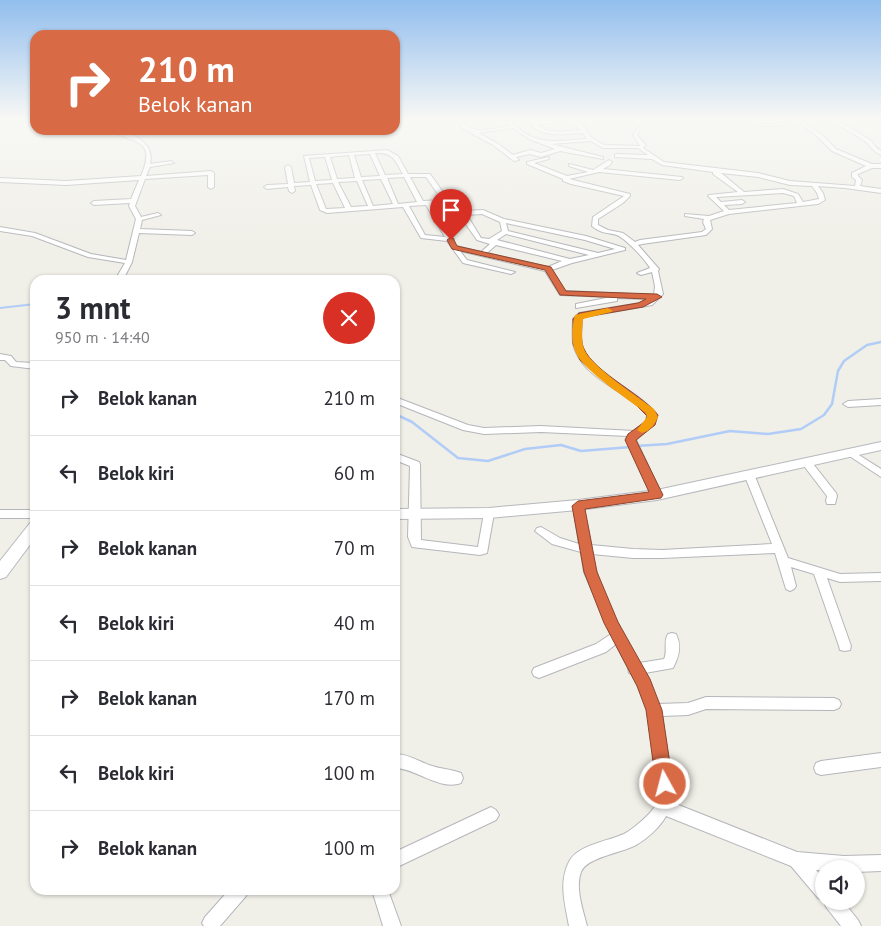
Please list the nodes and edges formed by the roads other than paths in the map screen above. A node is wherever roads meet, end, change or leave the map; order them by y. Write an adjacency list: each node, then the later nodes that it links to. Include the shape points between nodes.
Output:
1 (148, 162): 14 (street)
2 (307, 162): 35 (street)
3 (329, 162): 34 (street)
4 (353, 162): 31 (street)
5 (377, 162): 27 (street)
6 (399, 162): 24 (street)
7 (532, 162): 12 (street)
8 (609, 162): 20 (street)
9 (661, 162): 21 (street)
10 (862, 162): 15 (street)
11 (171, 163): 14 (street)
12 (529, 163): 22 (street)
13 (571, 165): 18 (street)
14 (147, 166): 33 (street)
15 (871, 166): 16 (street); 40 (street, via 855,173 859,180)
16 (881, 166)
17 (288, 168): 41 (street)
18 (579, 168): 20 (street); 22 (street)
19 (176, 170): 25 (street)
20 (596, 171): 28 (street); 29 (street)
21 (724, 172): 23 (street); 45 (street, via 715,173)
22 (557, 174): 28 (street)
23 (743, 174): 32 (street); 36 (street)
24 (406, 176): 27 (street); 48 (street, via 429,176); 51 (street)
25 (177, 177): 33 (street); 38 (street, via 212,174)
26 (209, 178): 33 (street)
27 (385, 178): 31 (street); 54 (street)
28 (567, 178): 74 (street, via 565,180 586,187 628,195 595,219 595,227 622,235)
29 (680, 178)
30 (0, 180): 33 (street, via 52,183)
31 (359, 180): 34 (street); 56 (street)
32 (750, 180)
33 (142, 181): 47 (street)
34 (335, 182): 35 (street); 57 (street)
35 (312, 184): 41 (street); 57 (street, via 324,210)
36 (814, 185): 40 (street); 55 (street, via 822,200 816,206)
37 (758, 186): 44 (street)
38 (211, 187)
39 (267, 187): 41 (street)
40 (857, 187): 43 (street)
41 (291, 188)
42 (723, 189): 46 (street)
43 (881, 191)
44 (766, 192): 45 (street); 55 (street, via 786,191 797,196)
45 (742, 193): 46 (street)
46 (731, 194): 49 (street); 53 (street, via 711,196)
47 (133, 201): 50 (street); 63 (street, via 132,206)
48 (446, 201): 51 (street); 60 (street, via 455,201)
49 (742, 202): 53 (street); 58 (street)
50 (94, 203)
51 (425, 203): 52 (street); 72 (street)
52 (404, 204): 54 (street); 72 (street, via 422,237)
53 (718, 204): 59 (street)
54 (396, 205): 56 (street)
55 (801, 205): 58 (street)
56 (371, 207): 57 (street)
57 (348, 209)
58 (750, 209): 59 (street)
59 (728, 212): 65 (street)
60 (461, 213): 64 (street, via 481,212); 73 (street, via 477,238)
61 (158, 215): 63 (street)
62 (688, 215): 65 (street)
63 (139, 219): 68 (street)
64 (503, 221): 70 (street); 77 (street, via 622,248)
65 (708, 223): 74 (street, via 708,232 700,235)
66 (153, 227): 69 (street)
67 (0, 230): 79 (street, via 33,234 90,256)
68 (136, 230): 69 (street); 79 (street)
69 (146, 231): 71 (street)
70 (505, 232): 73 (street); 77 (street)
71 (192, 233)
72 (451, 240): 75 (street)
73 (494, 242): 76 (street); 78 (street)
74 (633, 244): 81 (street)
75 (454, 248): 76 (street); 82 (street, via 465,262)
76 (482, 254): 80 (street)
77 (598, 255): 78 (street)
78 (570, 261): 80 (street)
79 (130, 262): 84 (street)
80 (548, 269): 85 (street, via 563,293)
81 (656, 270): 83 (street); 86 (street)
82 (511, 272)
83 (641, 272)
84 (122, 275)
85 (630, 296): 86 (street); 87 (street)
86 (657, 297): 93 (street, via 640,305 582,315 577,319 578,344 584,358 637,399 652,415 651,422)
87 (579, 306)
88 (0, 357): 89 (street, via 8,358 14,364)
89 (30, 366)
90 (400, 402): 93 (street, via 466,428 484,431 541,429)
91 (881, 402): 92 (street)
92 (848, 404)
93 (634, 442): 100 (street)
94 (881, 446): 95 (street)
95 (851, 453): 97 (street); 99 (street)
96 (400, 458): 103 (street, via 415,464)
97 (806, 462): 98 (street); 101 (street, via 832,496)
98 (749, 474): 100 (street); 110 (street)
99 (881, 474)
100 (657, 495): 102 (street)
101 (831, 501)
102 (578, 506): 104 (street); 111 (street)
103 (414, 513): 104 (street); 104 (street, via 416,544 476,552 483,550); 107 (street)
104 (489, 513)
105 (0, 514): 106 (street)
106 (30, 514)
107 (400, 514)
108 (541, 531): 111 (street, via 551,539)
109 (30, 534): 113 (street)
110 (780, 549): 111 (street, via 660,555); 112 (street)
111 (588, 550): 117 (street, via 590,572)
112 (784, 562): 114 (street); 116 (street)
113 (0, 573)
114 (819, 573): 115 (street, via 846,579); 119 (street)
115 (881, 577)
116 (790, 586)
117 (618, 636): 120 (street); 121 (street, via 601,648)
118 (672, 638): 120 (street, via 673,656 668,664)
119 (845, 646)
120 (634, 669): 123 (street)
121 (539, 672)
122 (834, 704): 123 (street, via 706,702 688,709)
123 (654, 710): 128 (street, via 665,784)
124 (881, 760): 126 (street)
125 (400, 761): 127 (street, via 430,773)
126 (821, 768)
127 (456, 778)
128 (663, 807): 131 (street); 139 (street, via 656,818 631,839 578,861 570,876)
129 (491, 815): 130 (street)
130 (400, 858)
131 (797, 860): 132 (street); 133 (street)
132 (881, 863)
133 (815, 881)
134 (236, 895): 137 (street)
135 (382, 895): 138 (street)
136 (839, 910): 140 (street)
137 (211, 923)
138 (392, 926)
139 (578, 926)
140 (852, 926)

